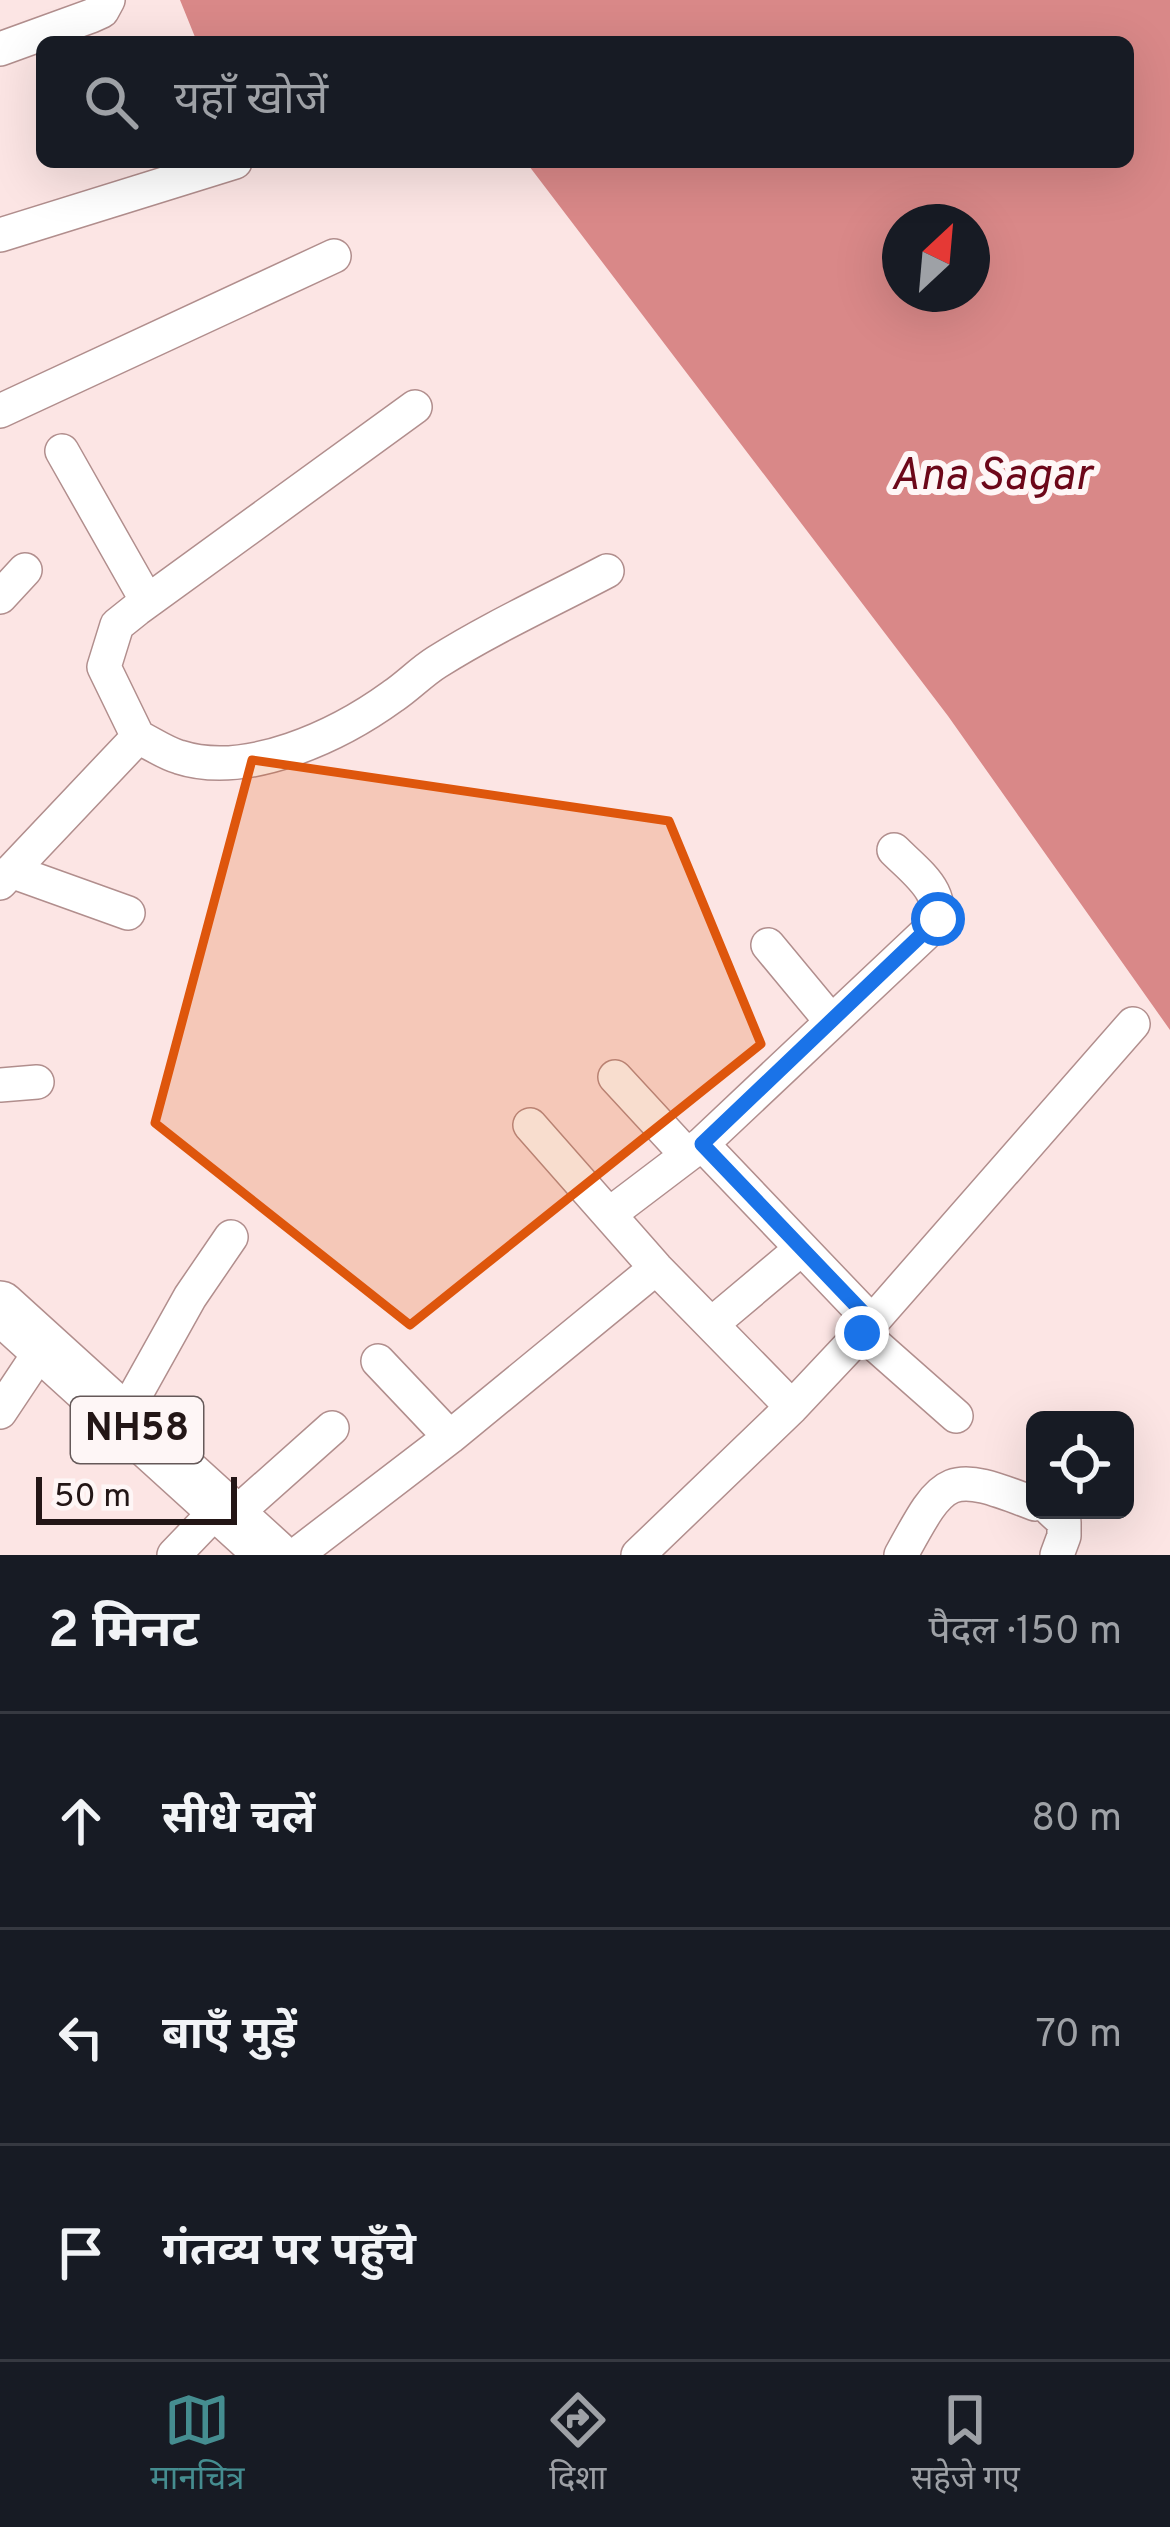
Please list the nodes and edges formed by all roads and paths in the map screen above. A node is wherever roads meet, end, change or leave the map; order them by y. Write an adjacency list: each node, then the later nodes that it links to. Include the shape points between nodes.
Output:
1 (108, 0): 2 (street, via 92,16)
2 (36, 36)
3 (36, 36): 4 (street)
4 (0, 49)
5 (216, 168): 6 (street)
6 (0, 235)
7 (334, 256): 9 (street)
8 (415, 406): 14 (street)
9 (0, 411)
10 (62, 451): 14 (street)
11 (25, 570): 13 (street)
12 (607, 571): 15 (street, via 298,748 219,764 178,757)
13 (0, 598)
14 (147, 602): 15 (street, via 117,625 104,668)
15 (138, 736): 17 (street)
16 (894, 850): 20 (street, via 932,888 938,919)
17 (6, 877): 18 (street)
18 (128, 914)
19 (769, 945): 20 (street)
20 (831, 1021): 26 (street)
21 (1132, 1024): 32 (street)
22 (615, 1077): 26 (street)
23 (38, 1082): 24 (street)
24 (0, 1085)
25 (530, 1125): 27 (street)
26 (694, 1149): 27 (street); 29 (street)
27 (611, 1213): 30 (street)
28 (231, 1237): 38 (street)
29 (801, 1249): 31 (street); 32 (street)
30 (656, 1268): 31 (street); 40 (street)
31 (712, 1323): 35 (street)
32 (867, 1327): 35 (street); 37 (street)
33 (16, 1331): 36 (street); 38 (highway, NH58)
34 (379, 1361): 40 (street)
35 (792, 1407): 46 (street)
36 (0, 1412)
37 (956, 1416)
38 (123, 1417): 43 (highway, NH58)
39 (332, 1428): 43 (street)
40 (450, 1437): 45 (street)
41 (1026, 1501): 47 (street, via 953,1483)
42 (1061, 1519): 48 (street)
43 (238, 1533): 44 (street)
44 (174, 1555)
45 (296, 1555)
46 (638, 1555)
47 (901, 1555)
48 (1057, 1555)

